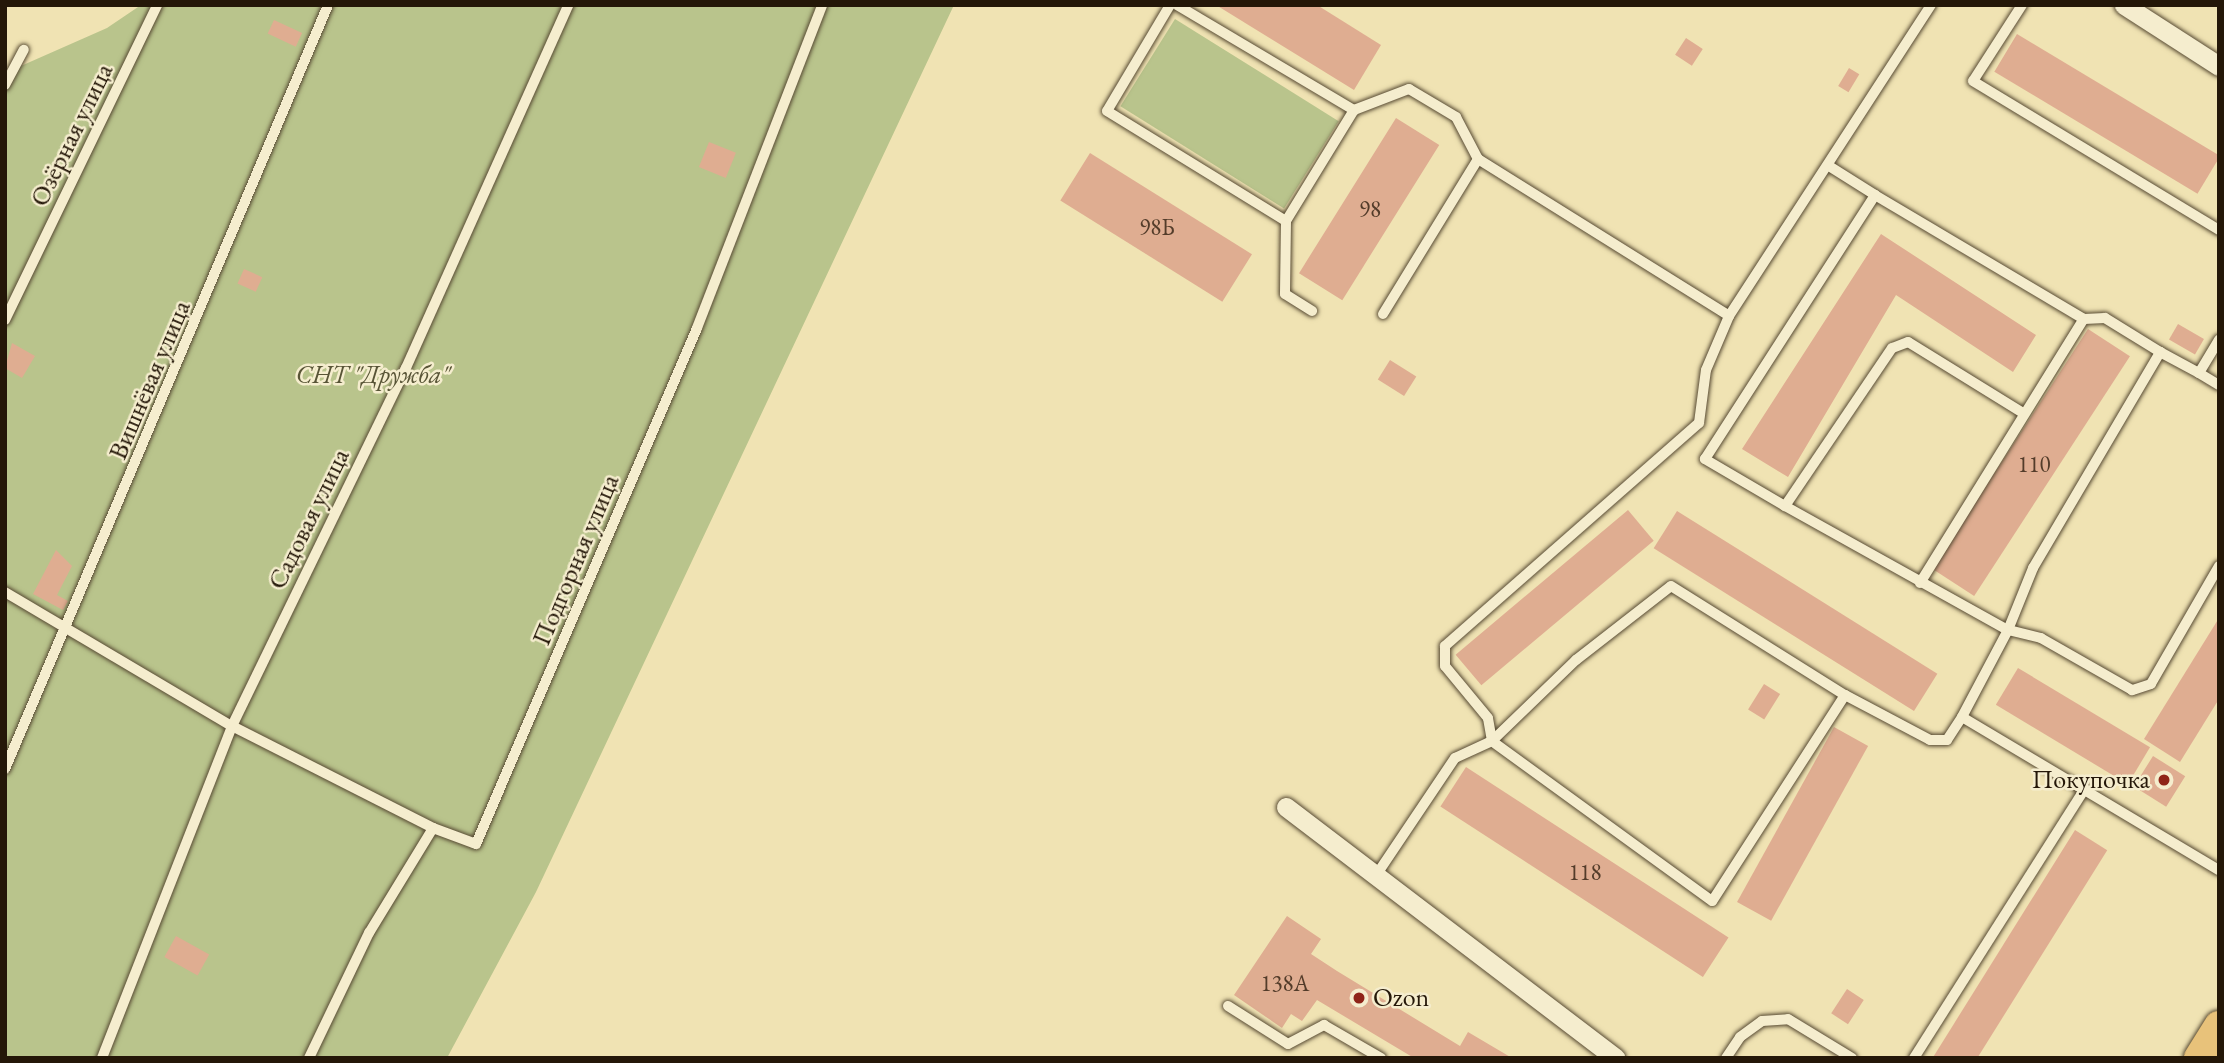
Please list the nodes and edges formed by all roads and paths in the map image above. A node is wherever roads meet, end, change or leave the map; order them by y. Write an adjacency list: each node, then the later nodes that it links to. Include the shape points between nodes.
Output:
1 (157, 5): 23 (lane, Озёрная улица)
2 (328, 5): 33 (lane, Вишнёвая улица)
3 (568, 5): 37 (lane, Садовая улица, via 406,368)
4 (822, 5): 42 (lane, Подгорная улица, via 697,328 477,844)
5 (1170, 5): 17 (lane, via 1107,111)
6 (1177, 5): 13 (lane)
7 (1931, 5): 15 (lane)
8 (2022, 5): 18 (lane, via 1973,81)
9 (2124, 5): 11 (street)
10 (24, 50): 12 (lane)
11 (2219, 66)
12 (5, 85)
13 (1354, 110): 14 (lane, via 1409,89 1456,117); 17 (lane)
14 (1478, 159): 20 (lane); 21 (lane)
15 (1829, 166): 16 (lane); 21 (lane)
16 (1875, 195): 22 (lane); 29 (lane, via 1705,459)
17 (1286, 221): 19 (lane, via 1285,294)
18 (2219, 230)
19 (1312, 311)
20 (1383, 314)
21 (1729, 316): 38 (lane, via 1706,370 1699,423 1446,646 1445,666 1488,718)
22 (2084, 319): 25 (lane, via 2105,318); 28 (lane)
23 (5, 320)
24 (2219, 340): 26 (lane)
25 (2160, 352): 26 (lane); 34 (lane, via 2033,568)
26 (2199, 373): 27 (lane)
27 (2219, 385)
28 (2023, 413): 29 (lane, via 1908,342 1892,348); 31 (lane)
29 (1785, 506): 31 (lane)
30 (2219, 566): 34 (lane, via 2151,684 2132,690 2042,638)
31 (1920, 583): 34 (lane)
32 (5, 592): 33 (lane)
33 (69, 628): 37 (lane); 39 (lane, Вишнёвая улица)
34 (2008, 630): 36 (lane)
35 (1845, 695): 36 (lane, via 1930,740 1947,740); 38 (lane, via 1671,586 1576,660); 38 (lane, via 1712,901)
36 (1962, 717): 40 (lane)
37 (232, 726): 42 (lane); 47 (lane, Садовая улица)
38 (1492, 741): 44 (lane, via 1455,758)
39 (5, 769)
40 (2085, 789): 43 (lane); 53 (lane)
41 (1286, 807): 44 (street)
42 (433, 828): 48 (lane, via 369,933)
43 (2219, 870)
44 (1377, 874): 50 (street)
45 (1228, 1006): 49 (lane, via 1288,1044 1324,1025)
46 (2219, 1026): 54 (main road)
47 (102, 1058)
48 (309, 1058)
49 (1381, 1058)
50 (1615, 1058)
51 (1726, 1058): 52 (lane, via 1740,1037 1762,1021 1788,1019)
52 (1852, 1058)
53 (1914, 1058)
54 (2199, 1058)

